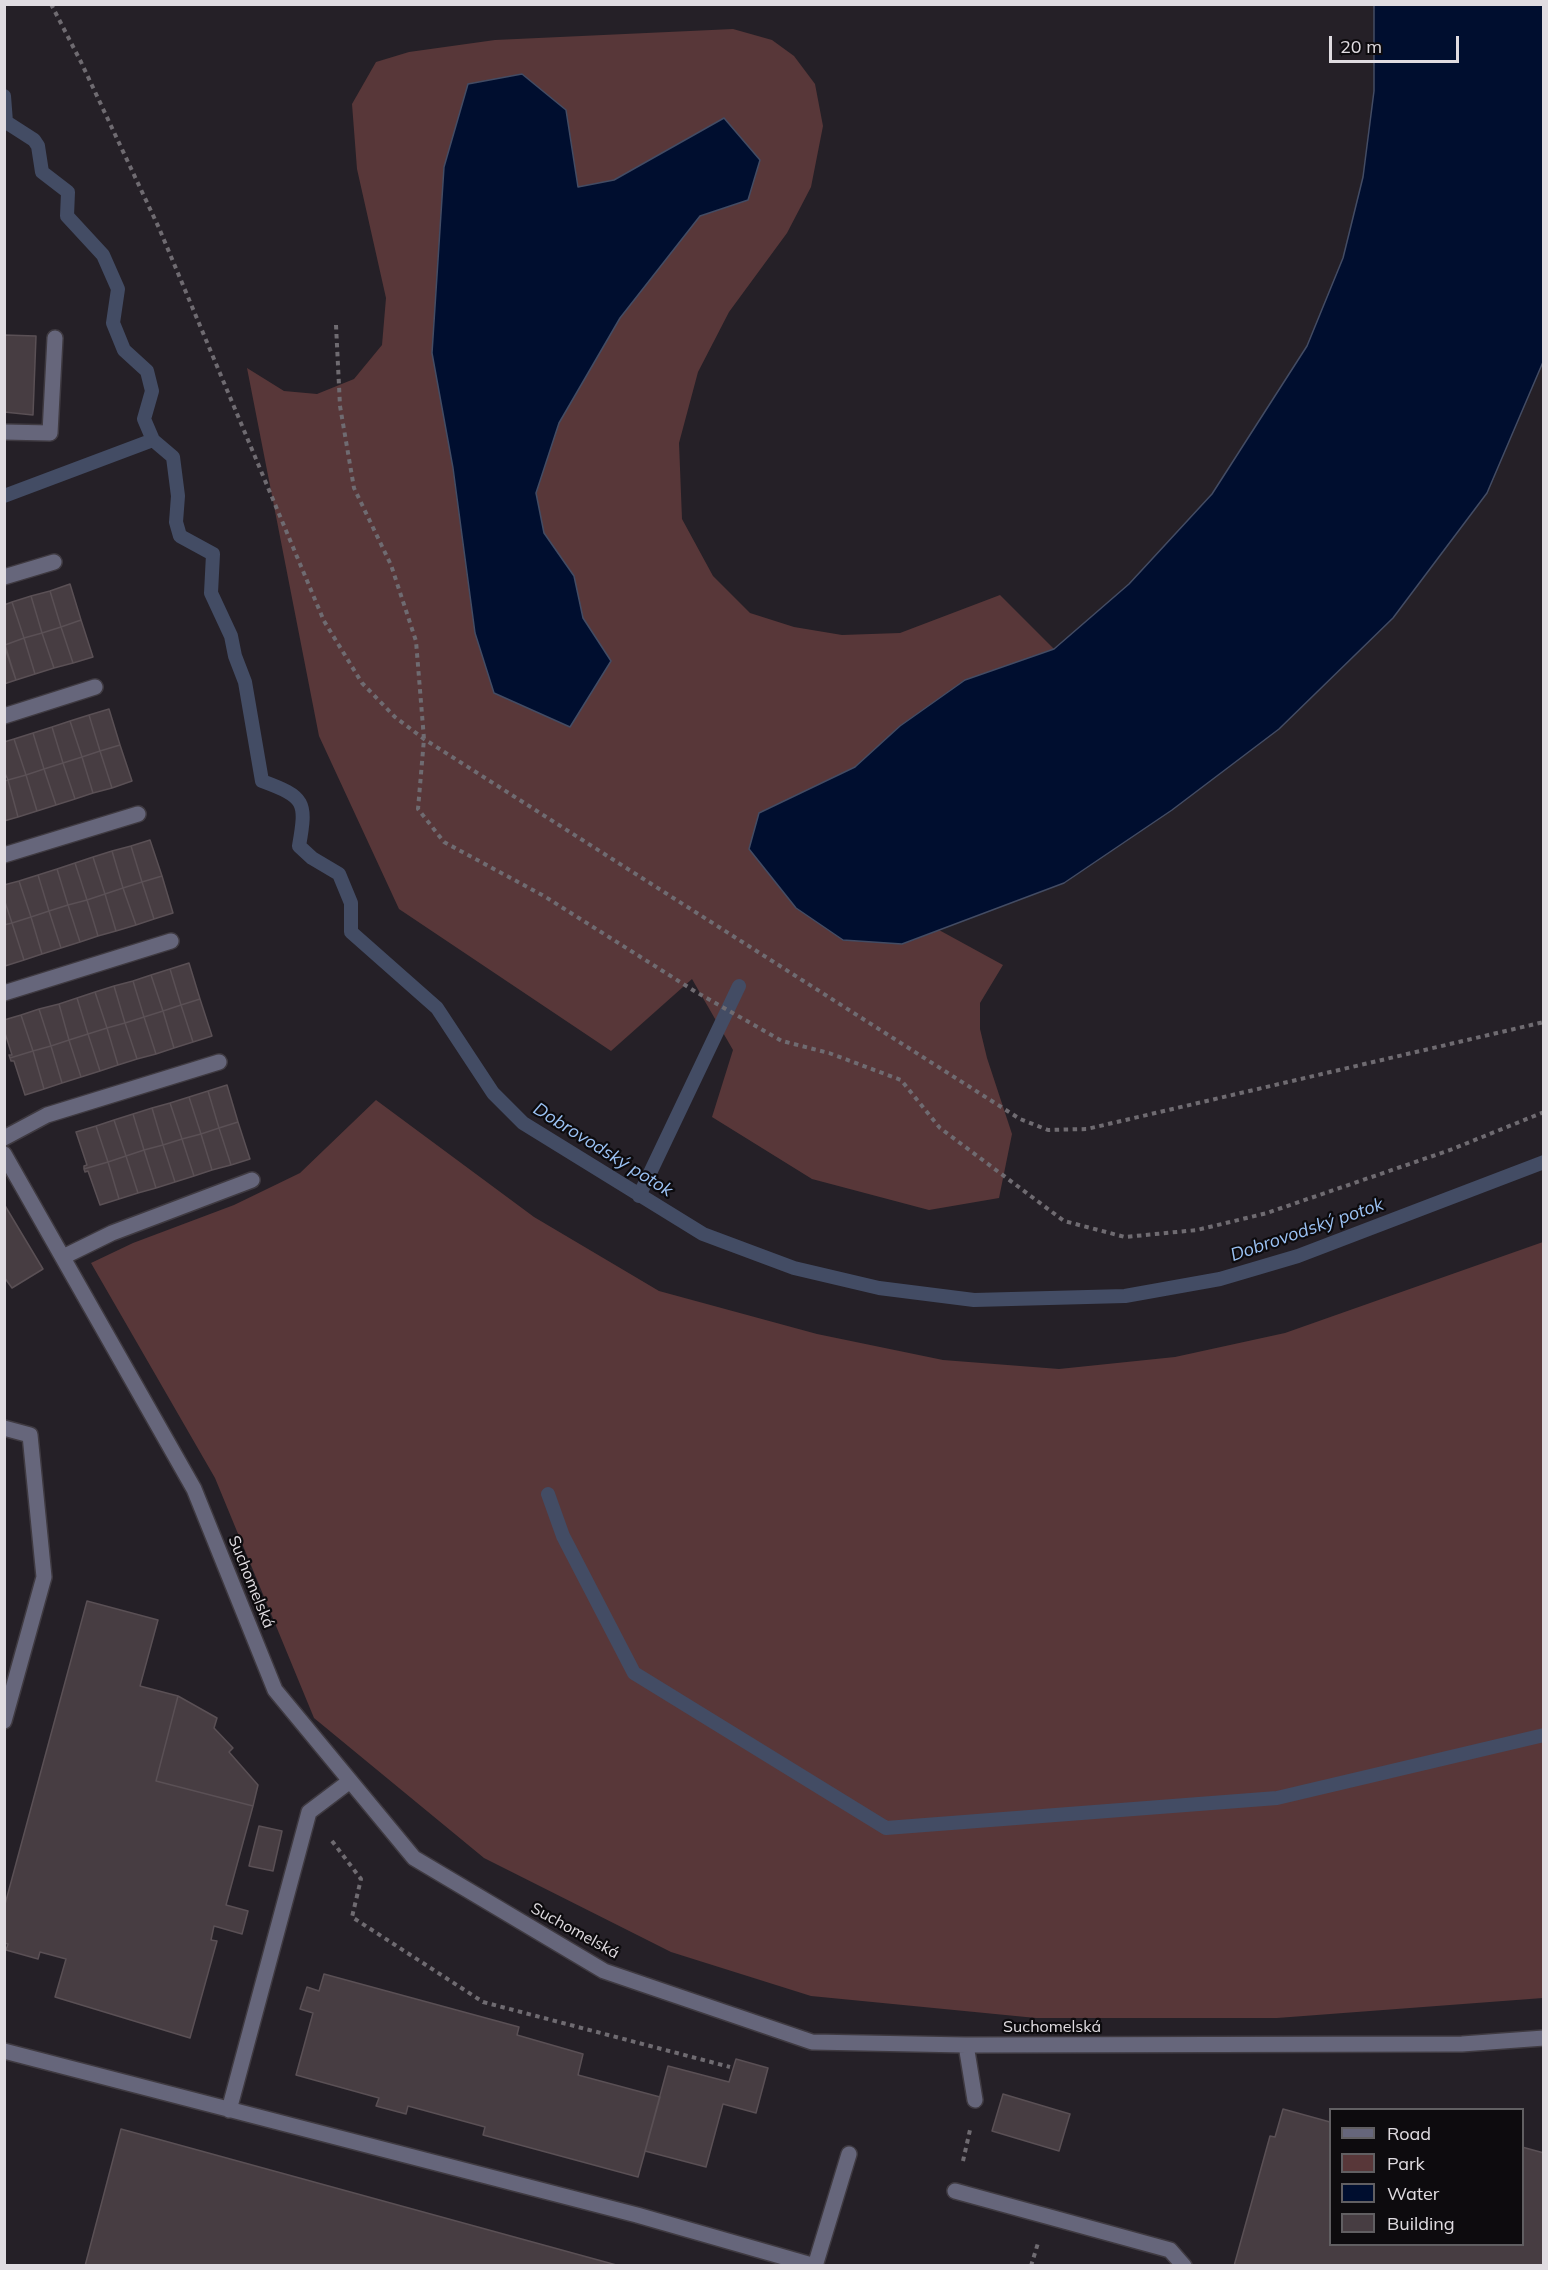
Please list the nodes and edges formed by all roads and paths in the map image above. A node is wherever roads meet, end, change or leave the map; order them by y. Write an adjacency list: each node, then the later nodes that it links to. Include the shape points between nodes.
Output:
1 (51, 4): 9 (path, via 159,228 324,621 362,683 394,717)
2 (336, 325): 9 (path, via 340,406 354,489 391,565 417,641)
3 (54, 338): 4 (street, via 50,433)
4 (4, 432)
5 (54, 562): 6 (street)
6 (4, 578)
7 (95, 687): 8 (street)
8 (4, 716)
9 (424, 739): 14 (path, via 1020,1119 1048,1130 1088,1128); 16 (path, via 418,810 444,842 544,896 782,1041 829,1053 901,1080 940,1128 1064,1221 1125,1237 1197,1230 1267,1213 1450,1150)
10 (138, 814): 11 (street)
11 (4, 855)
12 (171, 941): 13 (street)
13 (4, 993)
14 (1544, 1022)
15 (219, 1062): 17 (street, via 47,1115)
16 (1544, 1112)
17 (4, 1138)
18 (4, 1154): 20 (street, Suchomelská)
19 (252, 1180): 20 (street, via 112,1233)
20 (63, 1257): 23 (street, Suchomelská, via 194,1489 275,1690)
21 (4, 1428): 22 (street, via 30,1435 44,1577)
22 (4, 1721)
23 (350, 1781): 24 (street); 26 (street, Suchomelská, via 414,1858 604,1971 812,2042)
24 (309, 1812): 28 (path, via 361,1879 352,1917 483,2001); 30 (street)
25 (1544, 2038): 26 (street, Suchomelská, via 1462,2044)
26 (966, 2045): 29 (street)
27 (4, 2051): 30 (street)
28 (730, 2067)
29 (975, 2100): 32 (path)
30 (229, 2110): 33 (street)
31 (849, 2154): 33 (street)
32 (955, 2191): 34 (street, via 1170,2250)
33 (815, 2265)
34 (1184, 2265)

